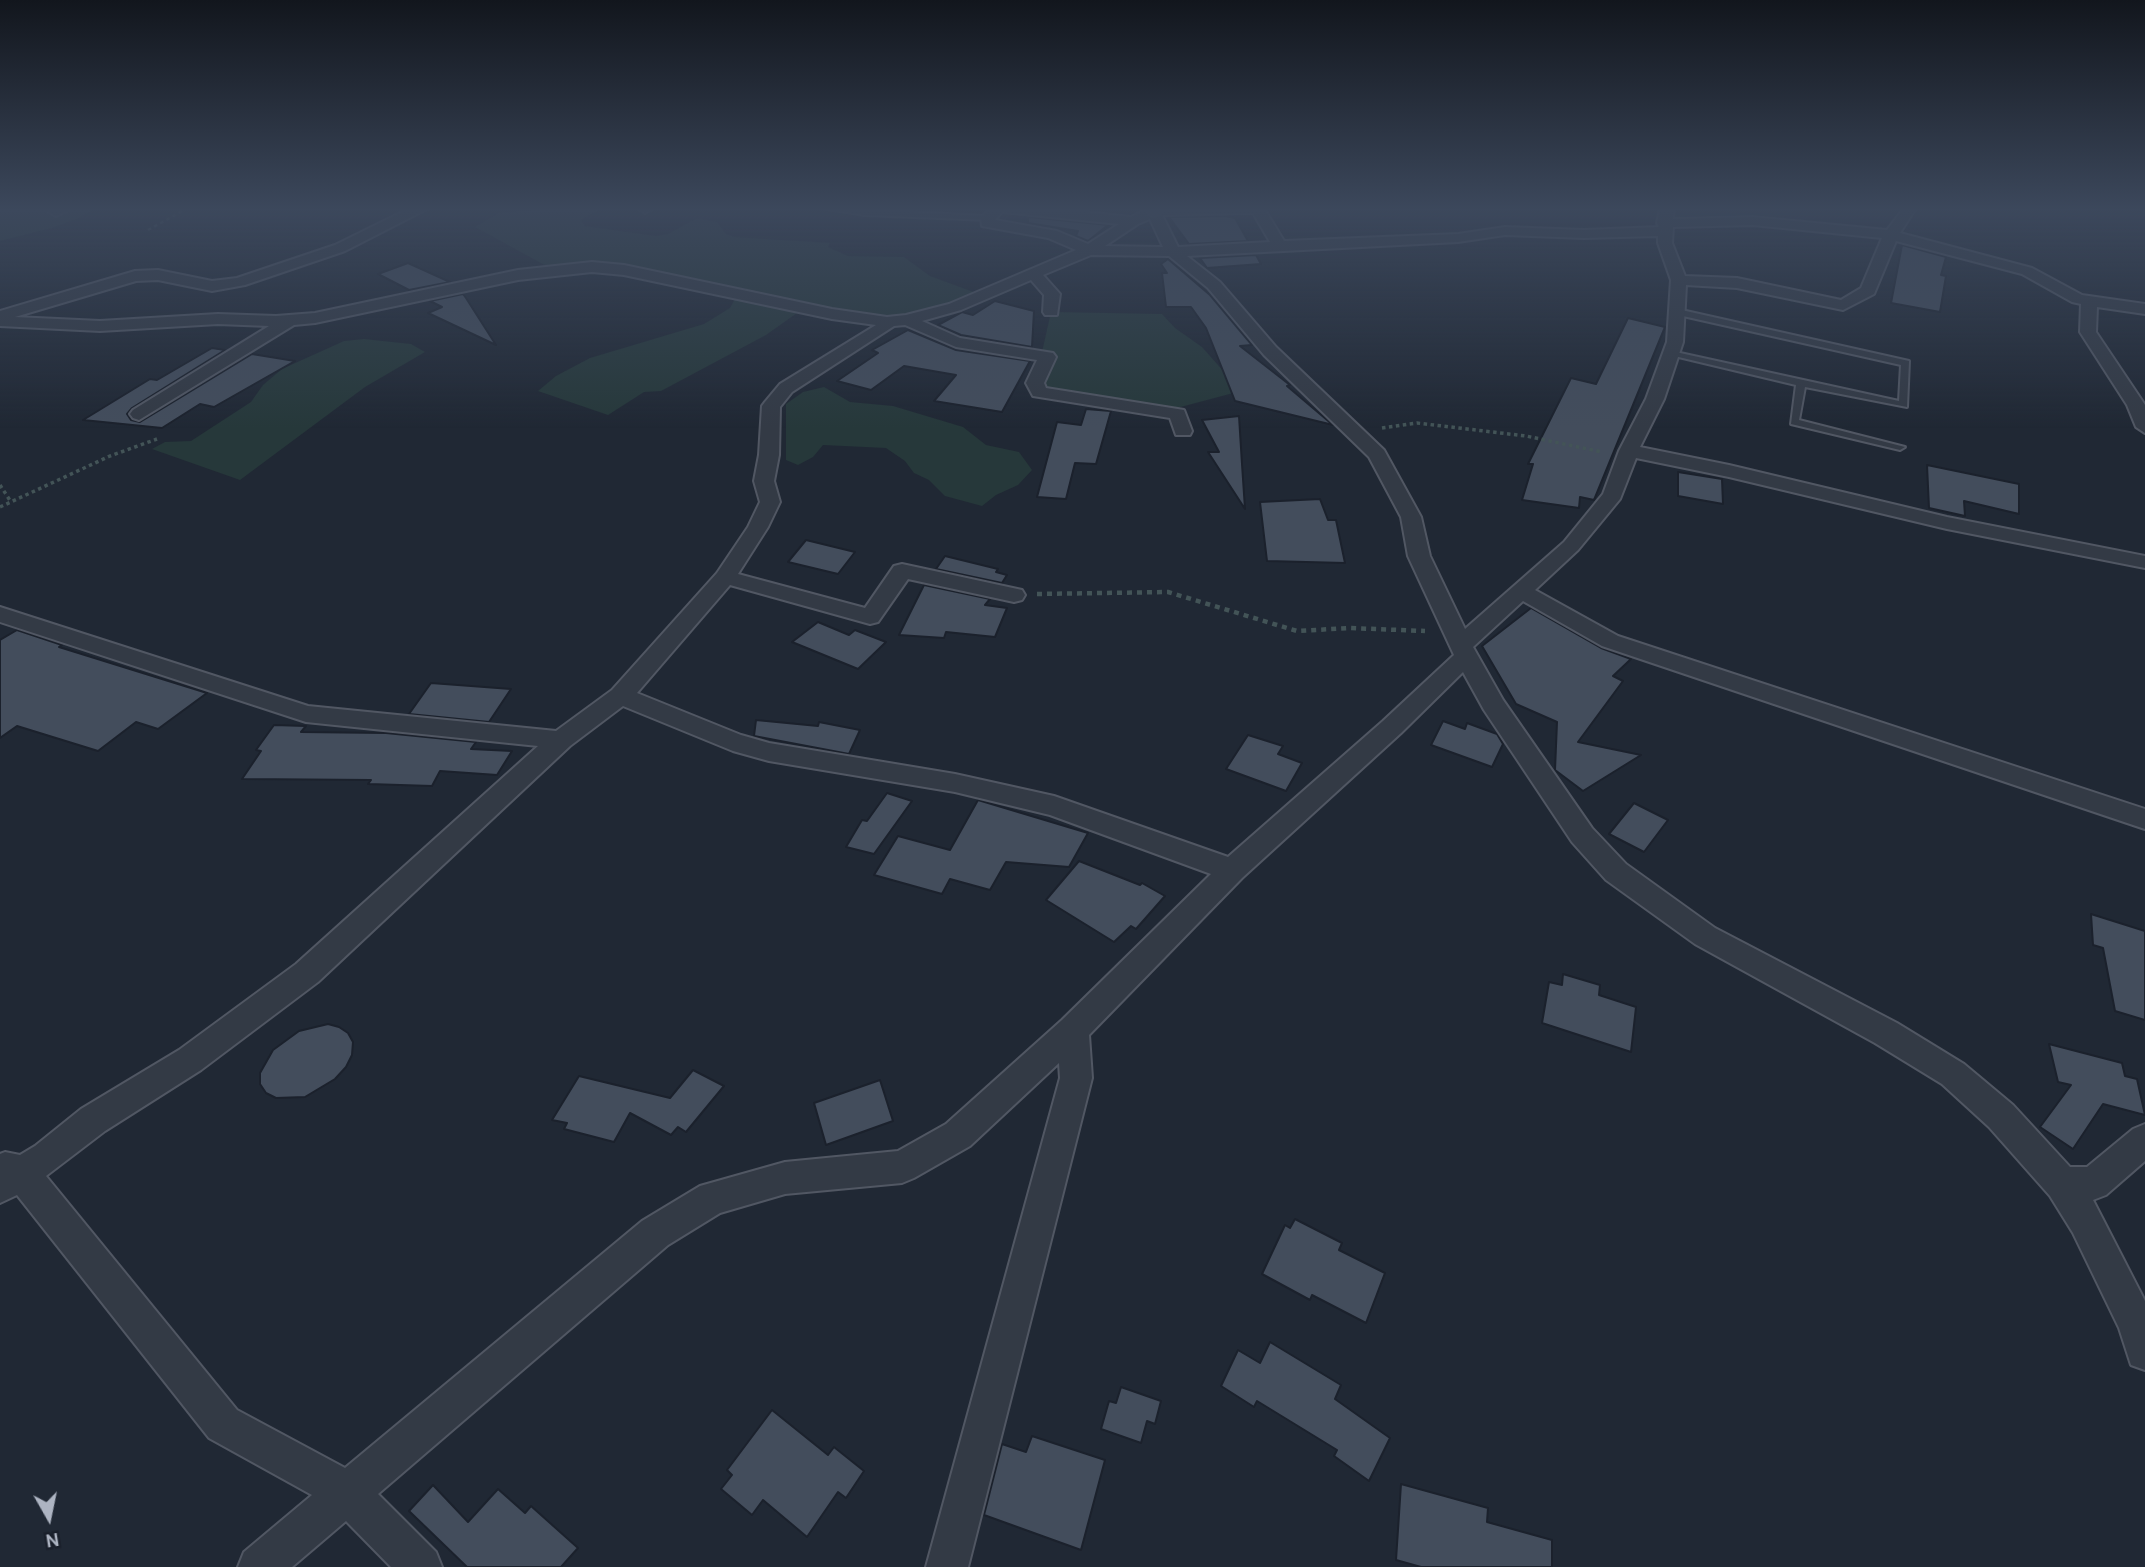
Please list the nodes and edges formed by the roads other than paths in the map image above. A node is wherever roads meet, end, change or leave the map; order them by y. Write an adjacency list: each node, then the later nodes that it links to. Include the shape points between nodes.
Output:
1 (119, 281): 17 (street)
2 (188, 281): 3 (street, via 212,286)
3 (243, 281)
4 (491, 281): 18 (street, via 352,312)
5 (677, 281): 19 (street, via 832,314)
6 (1014, 281): 19 (street, via 955,307)
7 (1040, 281): 15 (street, via 1052,294)
8 (1209, 281): 32 (street, via 1269,351 1377,453 1411,517 1419,556)
9 (1679, 281): 16 (street)
10 (1701, 281): 11 (street, via 1737,283 1843,305 1868,292)
11 (1872, 281)
12 (2044, 281): 13 (street)
13 (2089, 300): 14 (street); 23 (street, via 2088,332 2136,405)
14 (2145, 309)
15 (1051, 312)
16 (1677, 312): 20 (street); 21 (lane, via 1906,363 1904,405)
17 (0, 318): 18 (street, via 100,326)
18 (289, 320): 22 (street)
19 (897, 321): 24 (street, via 956,342 1047,357 1035,383 1039,392 1178,414); 28 (street, via 786,388 771,406 764,481 770,502)
20 (1671, 354): 21 (lane); 26 (street)
21 (1801, 383): 25 (lane, via 1794,422)
22 (139, 414)
23 (2145, 427)
24 (1183, 431)
25 (1900, 447)
26 (1628, 454): 27 (street, via 1729,471 1947,523); 29 (street, via 1614,495 1571,546)
27 (2145, 562)
28 (725, 577): 30 (street, via 870,617 902,571); 33 (street)
29 (1521, 591): 32 (street); 35 (street, via 1610,641)
30 (1014, 595)
31 (0, 614): 34 (street, via 306,713)
32 (1460, 644): 36 (street, via 1392,727); 40 (street, via 1493,704 1582,835 1616,872 1705,936 1953,1074 2001,1116)
33 (621, 696): 34 (street); 36 (street, via 733,742 1054,806)
34 (561, 740): 39 (street, via 307,973 190,1060 93,1120 47,1157)
35 (2145, 818)
36 (1232, 870): 37 (street)
37 (1073, 1030): 42 (street, via 958,1135 902,1167 785,1178 712,1198 655,1233); 45 (street, via 1076,1078)
38 (2145, 1140): 40 (street, via 2094,1183)
39 (7, 1175): 42 (street, via 223,1424)
40 (2063, 1184): 41 (street, via 2136,1322)
41 (2145, 1351)
42 (346, 1491): 43 (street); 44 (street)
43 (259, 1567)
44 (421, 1567)
45 (947, 1567)

